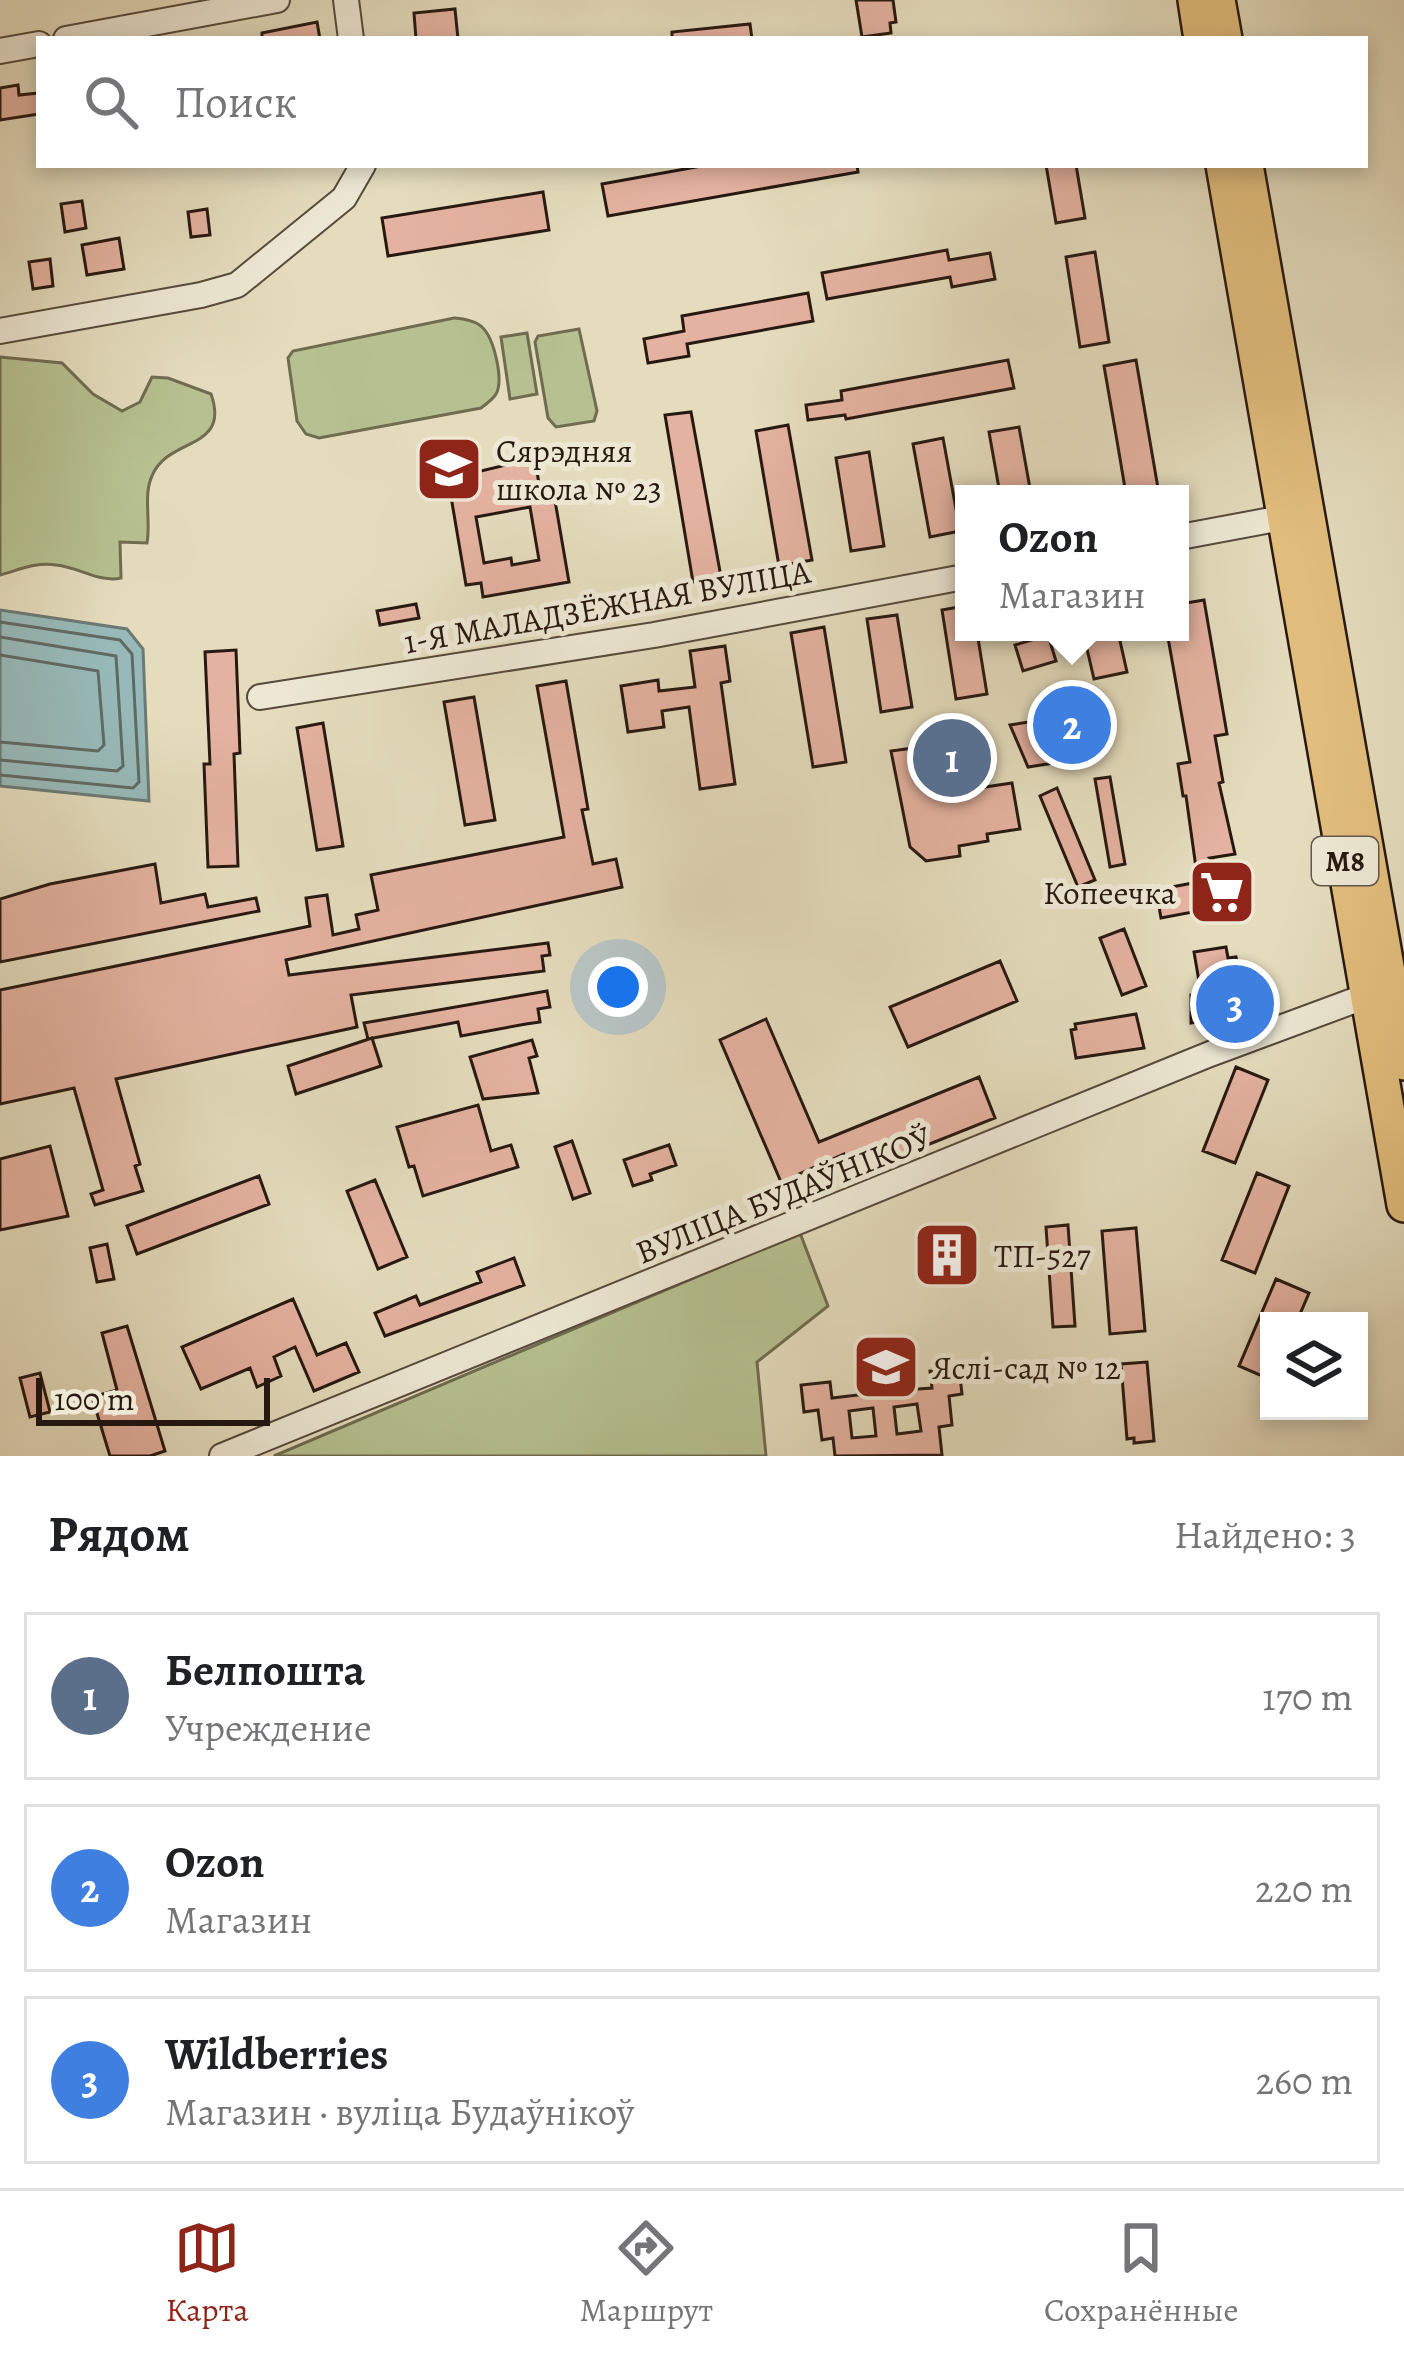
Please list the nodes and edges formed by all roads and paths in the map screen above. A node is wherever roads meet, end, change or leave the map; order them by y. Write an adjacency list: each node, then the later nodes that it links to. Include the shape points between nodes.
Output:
1 (277, 0): 5 (street)
2 (346, 0): 6 (street)
3 (1195, 0): 7 (highway)
4 (1218, 0): 8 (highway)
5 (82, 36)
6 (351, 36)
7 (1201, 36)
8 (1224, 36)
9 (36, 45): 10 (street)
10 (0, 51)
11 (361, 168): 14 (street, via 344,198 238,285)
12 (1223, 168): 15 (highway, М8)
13 (1246, 168): 15 (highway, М8)
14 (0, 332)
15 (1294, 515): 16 (street); 19 (highway, М8)
16 (1189, 535)
17 (955, 579): 18 (street, 1-Я МАЛАДЗЁЖНАЯ ВУЛІЦА)
18 (260, 697)
19 (1388, 987): 20 (highway, М8); 21 (highway, М8); 22 (street, ВУЛІЦА БУДАЎНІКОЎ)
20 (1404, 1063)
21 (1404, 1205)
22 (222, 1456)

